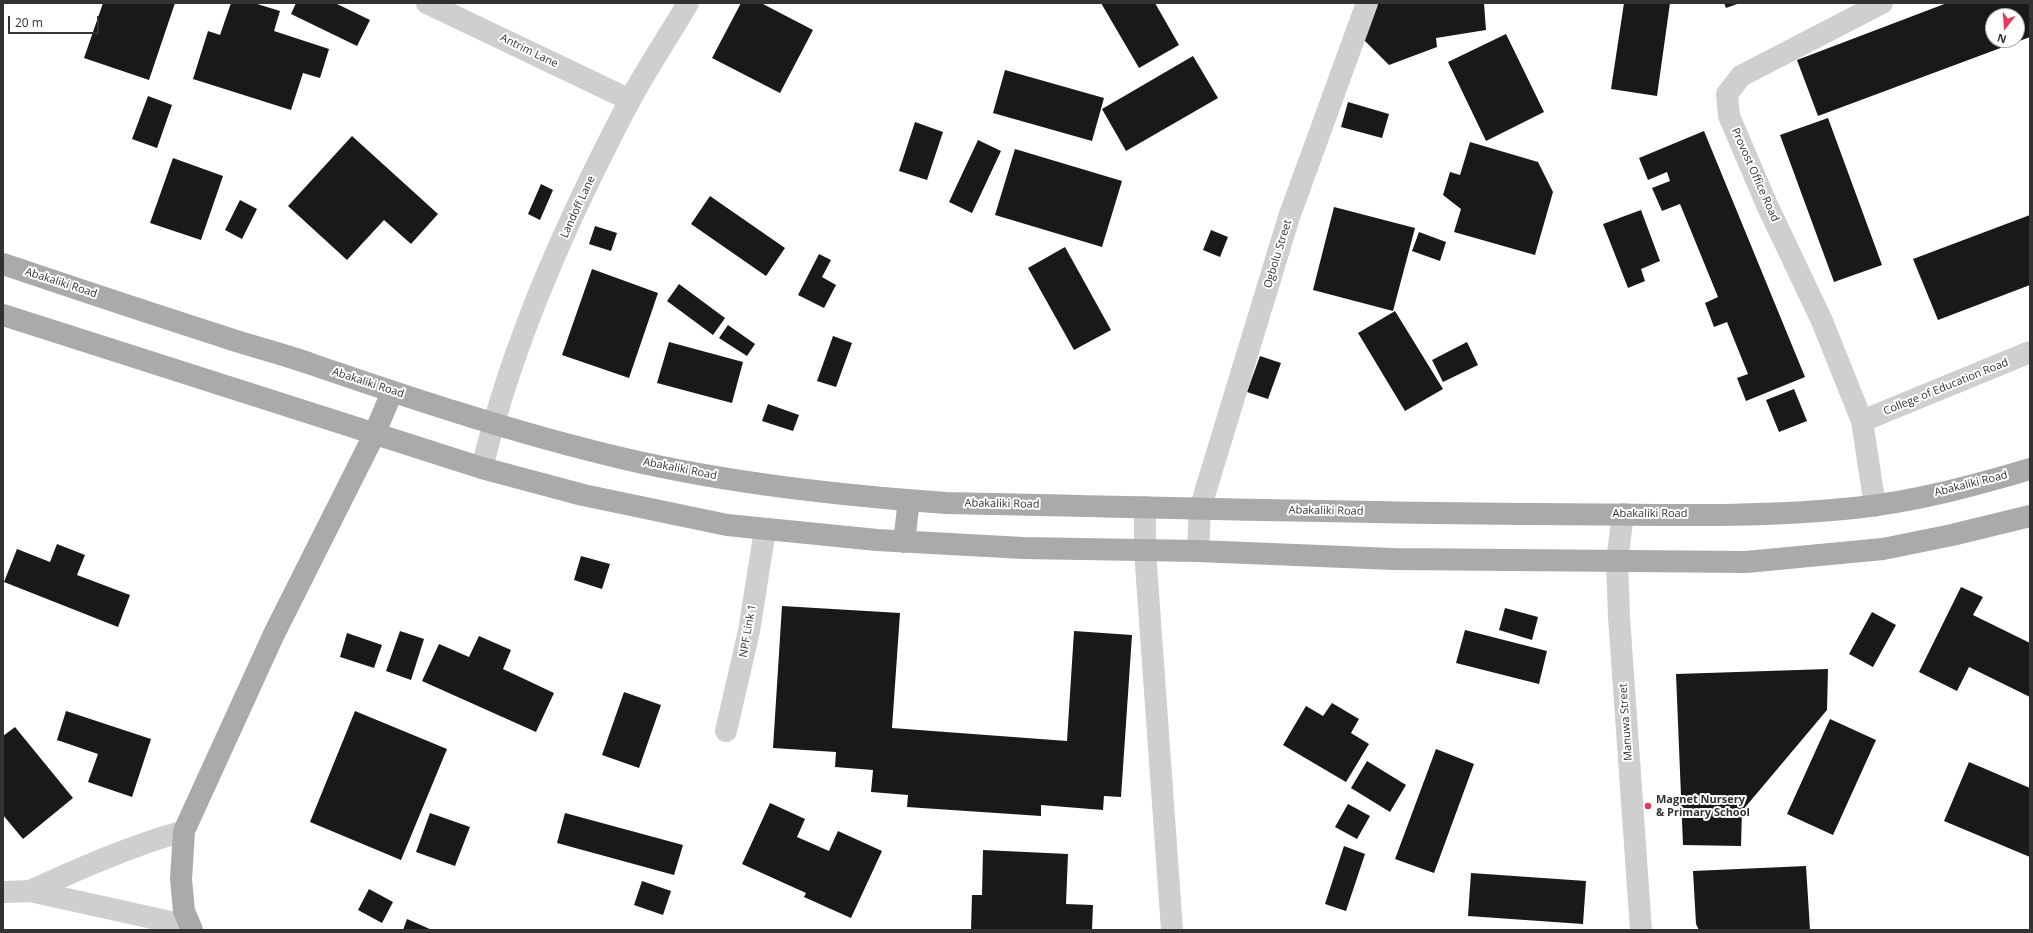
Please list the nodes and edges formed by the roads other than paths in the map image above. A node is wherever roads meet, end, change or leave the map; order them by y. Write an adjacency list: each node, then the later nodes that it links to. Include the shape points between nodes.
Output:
1 (427, 3): 5 (street, Antrim Lane)
2 (688, 3): 5 (street, Landoff Lane)
3 (1367, 3): 18 (street, Ogbolu Street, via 1289,217)
4 (1882, 3): 10 (street, Provost Office Road, via 1741,76 1727,94 1729,116 1822,322)
5 (630, 100): 11 (street, Landoff Lane, via 577,206 513,360)
6 (3, 264): 9 (main road, Abakaliki Road)
7 (3, 316): 12 (main road)
8 (2030, 352): 10 (street, College of Education Road)
9 (392, 392): 11 (main road, Abakaliki Road); 12 (main road)
10 (1862, 421): 16 (street, Provost Office Road)
11 (493, 423): 13 (street, Landoff Lane); 15 (main road, Abakaliki Road, via 623,458 715,476)
12 (374, 435): 13 (main road); 27 (main road, via 274,634)
13 (482, 468): 21 (main road, via 643,508)
14 (2030, 469): 16 (main road, Abakaliki Road)
15 (909, 500): 17 (main road, Abakaliki Road); 22 (main road)
16 (1875, 506): 19 (main road, Abakaliki Road, via 1749,514)
17 (1145, 507): 18 (main road, Abakaliki Road); 23 (street)
18 (1200, 509): 19 (main road, Abakaliki Road); 24 (street, Ogbolu Street)
19 (1623, 514): 25 (street, Manuwa Street)
20 (2030, 516): 25 (main road, via 1883,549 1814,557 1746,562)
21 (765, 530): 22 (main road); 26 (street, NPF Link 1, via 749,631)
22 (904, 542): 23 (main road)
23 (1146, 551): 24 (main road); 31 (street)
24 (1198, 551): 25 (main road, via 1383,559)
25 (1617, 561): 32 (street, Manuwa Street)
26 (726, 731)
27 (184, 831): 28 (street, via 106,857); 30 (main road, via 181,879 184,911)
28 (30, 891): 29 (street); 30 (street)
29 (3, 892)
30 (190, 928)
31 (1172, 930)
32 (1641, 930)

